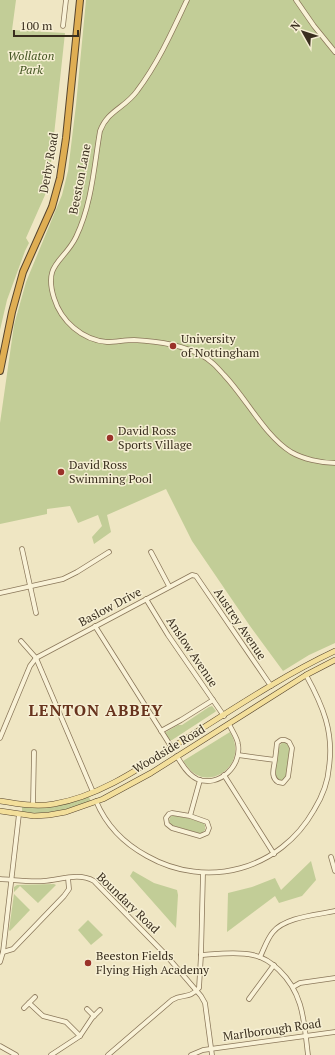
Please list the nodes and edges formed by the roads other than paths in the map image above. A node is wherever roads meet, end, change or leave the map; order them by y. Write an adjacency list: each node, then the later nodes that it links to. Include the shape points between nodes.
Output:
1 (66, 0): 5 (street)
2 (80, 0): 7 (highway, Derby Road, via 60,178 52,206 23,272)
3 (187, 0): 8 (street, Beeston Lane, via 165,47 136,92 109,115 102,125 86,210 75,238 52,271 54,297 61,314 69,324 90,338 107,342 135,340 182,346 203,356 229,380 267,429 289,450 305,458)
4 (296, 0): 6 (street)
5 (63, 26)
6 (335, 52)
7 (0, 371)
8 (335, 463)
9 (22, 549): 14 (street)
10 (109, 552): 14 (street, via 100,561 69,577)
11 (151, 552): 13 (street)
12 (194, 575): 13 (street, Baslow Drive); 25 (street, Austrey Avenue)
13 (169, 586): 16 (street, Baslow Drive)
14 (30, 587): 15 (street); 17 (street)
15 (0, 593)
16 (146, 599): 18 (street, Baslow Drive); 26 (street, Anslow Avenue)
17 (36, 613)
18 (95, 626): 21 (street, Baslow Drive); 29 (street)
19 (21, 641): 21 (street)
20 (335, 651): 23 (main road, Woodside Road)
21 (36, 658): 30 (street, via 30,666); 40 (street)
22 (335, 660): 24 (main road, Woodside Road)
23 (302, 667): 24 (main road); 25 (main road, Woodside Road)
24 (306, 675): 28 (main road, Woodside Road); 36 (street, via 326,719 330,737)
25 (270, 686): 27 (main road, Woodside Road)
26 (213, 700): 27 (street, Anslow Avenue); 29 (street, Woodside Road)
27 (224, 716): 28 (main road); 31 (main road, Woodside Road)
28 (229, 724): 33 (street, via 236,738); 34 (main road, Woodside Road)
29 (161, 731): 31 (street)
30 (0, 738)
31 (172, 748): 40 (main road, Woodside Road)
32 (34, 752): 44 (street)
33 (238, 755): 35 (street); 38 (street, via 234,766)
34 (177, 756): 39 (street, via 185,769); 42 (main road, Woodside Road)
35 (275, 760): 35 (street, via 278,743 281,740 290,743 292,748 288,777 284,783 274,779)
36 (330, 768): 37 (street); 48 (street, via 322,795 310,817 293,838)
37 (335, 769)
38 (224, 775): 39 (street, via 211,781); 48 (street)
39 (200, 780): 47 (street)
40 (93, 792): 44 (main road, Woodside Road, via 66,802)
41 (0, 801): 43 (main road, Woodside Road)
42 (96, 802): 46 (main road, Woodside Road, via 49,815); 51 (street, via 112,827 135,849 162,864)
43 (15, 803): 44 (main road, Woodside Road); 46 (main road)
44 (33, 805)
45 (0, 811): 46 (main road, Woodside Road)
46 (19, 814): 54 (street)
47 (190, 816): 47 (street, via 207,822 207,833 200,836 172,828 167,824 166,818 172,813)
48 (274, 854): 51 (street, via 238,869)
49 (331, 857): 50 (street)
50 (335, 871)
51 (203, 873): 57 (street)
52 (68, 878): 54 (street, Boundary Road, via 44,881); 56 (street, via 69,889 64,896 13,949); 63 (street, Boundary Road, via 84,877 94,881)
53 (0, 879): 54 (street, Boundary Road)
54 (11, 880): 56 (street)
55 (335, 911): 58 (street, via 288,921 278,927 270,936)
56 (3, 952): 59 (street)
57 (201, 954): 58 (street, via 246,954); 63 (street, via 200,984)
58 (260, 957): 60 (street)
59 (0, 962)
60 (274, 966): 62 (street); 65 (street)
61 (335, 978): 62 (street)
62 (293, 986): 73 (street, via 302,1011)
63 (196, 990): 75 (street, Boundary Road, via 205,1003); 78 (street, via 191,995 172,1000)
64 (35, 997): 66 (street)
65 (249, 1000)
66 (29, 1004): 67 (street); 72 (street, via 43,1016 66,1022)
67 (24, 1008)
68 (87, 1009): 70 (street)
69 (100, 1010): 70 (street)
70 (94, 1016): 72 (street)
71 (335, 1032): 73 (street, Marlborough Road)
72 (80, 1036): 77 (street)
73 (306, 1036): 75 (street, Marlborough Road); 81 (street)
74 (0, 1046): 76 (street)
75 (211, 1049): 79 (street, Marlborough Road); 80 (street, Boundary Road)
76 (16, 1055)
77 (51, 1055)
78 (108, 1055)
79 (191, 1055)
80 (212, 1055)
81 (308, 1055)

